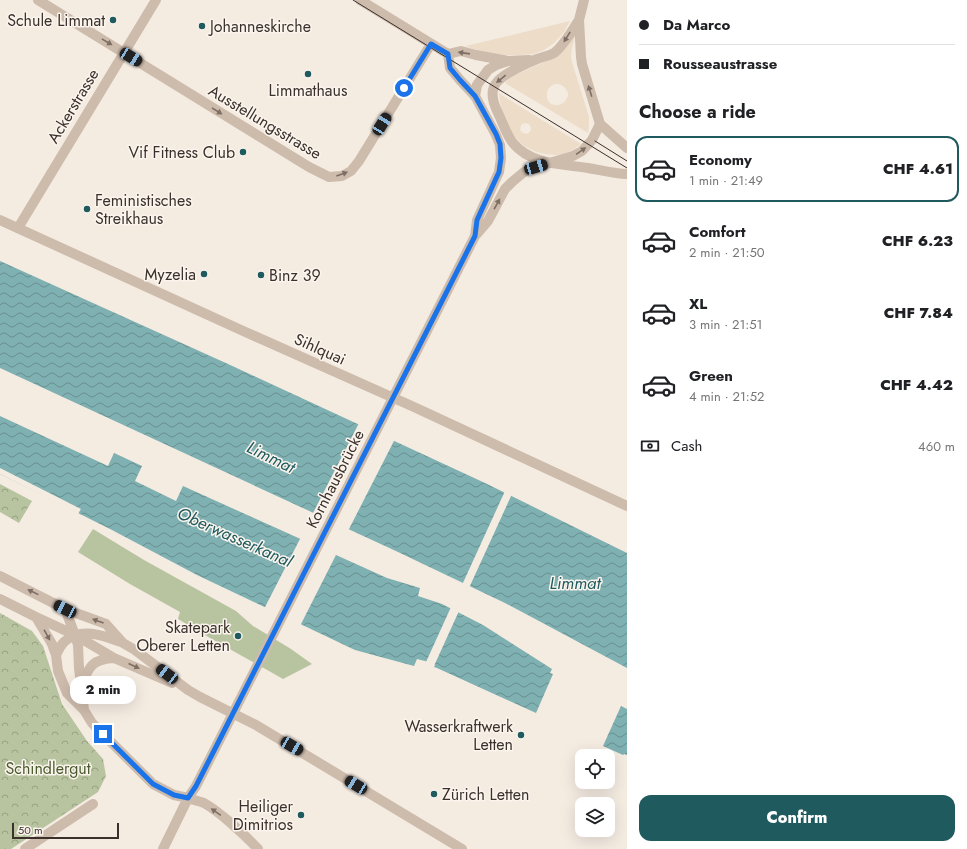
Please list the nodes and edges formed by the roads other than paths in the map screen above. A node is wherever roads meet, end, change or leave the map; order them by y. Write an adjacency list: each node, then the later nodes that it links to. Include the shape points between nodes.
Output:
1 (38, 0): 7 (street, Ausstellungsstrasse, one-way to 7)
2 (156, 0): 7 (street, Ackerstrasse)
3 (360, 0): 6 (street)
4 (584, 0): 5 (street)
5 (580, 20): 9 (street, one-way to 9, via 554,53); 12 (street, one-way to 5, via 582,64)
6 (431, 44): 7 (street, Ausstellungsstrasse, one-way to 6, via 329,177 342,176 351,171 359,161); 8 (street)
7 (124, 52): 17 (street, Ackerstrasse)
8 (448, 54): 10 (street, one-way to 8, via 461,51); 11 (street, via 450,68)
9 (535, 60): 10 (street); 14 (street, one-way to 14, via 510,72 497,82 492,96 512,142 528,155)
10 (508, 61): 11 (street, via 488,70 477,85)
11 (475, 96): 18 (street, via 496,134 501,158 499,172 477,220)
12 (600, 124): 13 (street); 14 (street, one-way to 12, via 582,151 592,140)
13 (627, 148)
14 (550, 163): 15 (street); 18 (street, one-way to 14, via 488,221 505,189 512,182 524,172)
15 (627, 174)
16 (0, 220): 17 (street, Sihlquai)
17 (18, 228): 19 (street, Sihlquai)
18 (475, 236): 31 (street, Kornhausbrücke)
19 (627, 506)
20 (0, 576): 22 (street, one-way to 20)
21 (0, 599): 23 (street)
22 (65, 609): 24 (street); 25 (street, one-way to 22, via 106,624)
23 (36, 617): 24 (street); 26 (street, one-way to 26)
24 (75, 635): 25 (street, via 101,635); 26 (street, via 63,642); 27 (street); 28 (street)
25 (123, 643): 29 (street)
26 (56, 655): 30 (street, via 58,671 67,693)
27 (114, 658): 28 (street, via 104,658 92,665); 29 (street, one-way to 29)
28 (82, 686): 30 (street)
29 (188, 690): 36 (street, via 256,725)
30 (84, 710): 31 (street, via 92,723 153,784 174,795)
31 (188, 798): 34 (street, Kornhausbrücke); 35 (street, one-way to 31, via 204,803)
32 (93, 804): 33 (street)
33 (25, 849)
34 (163, 849)
35 (258, 849)
36 (462, 849)

